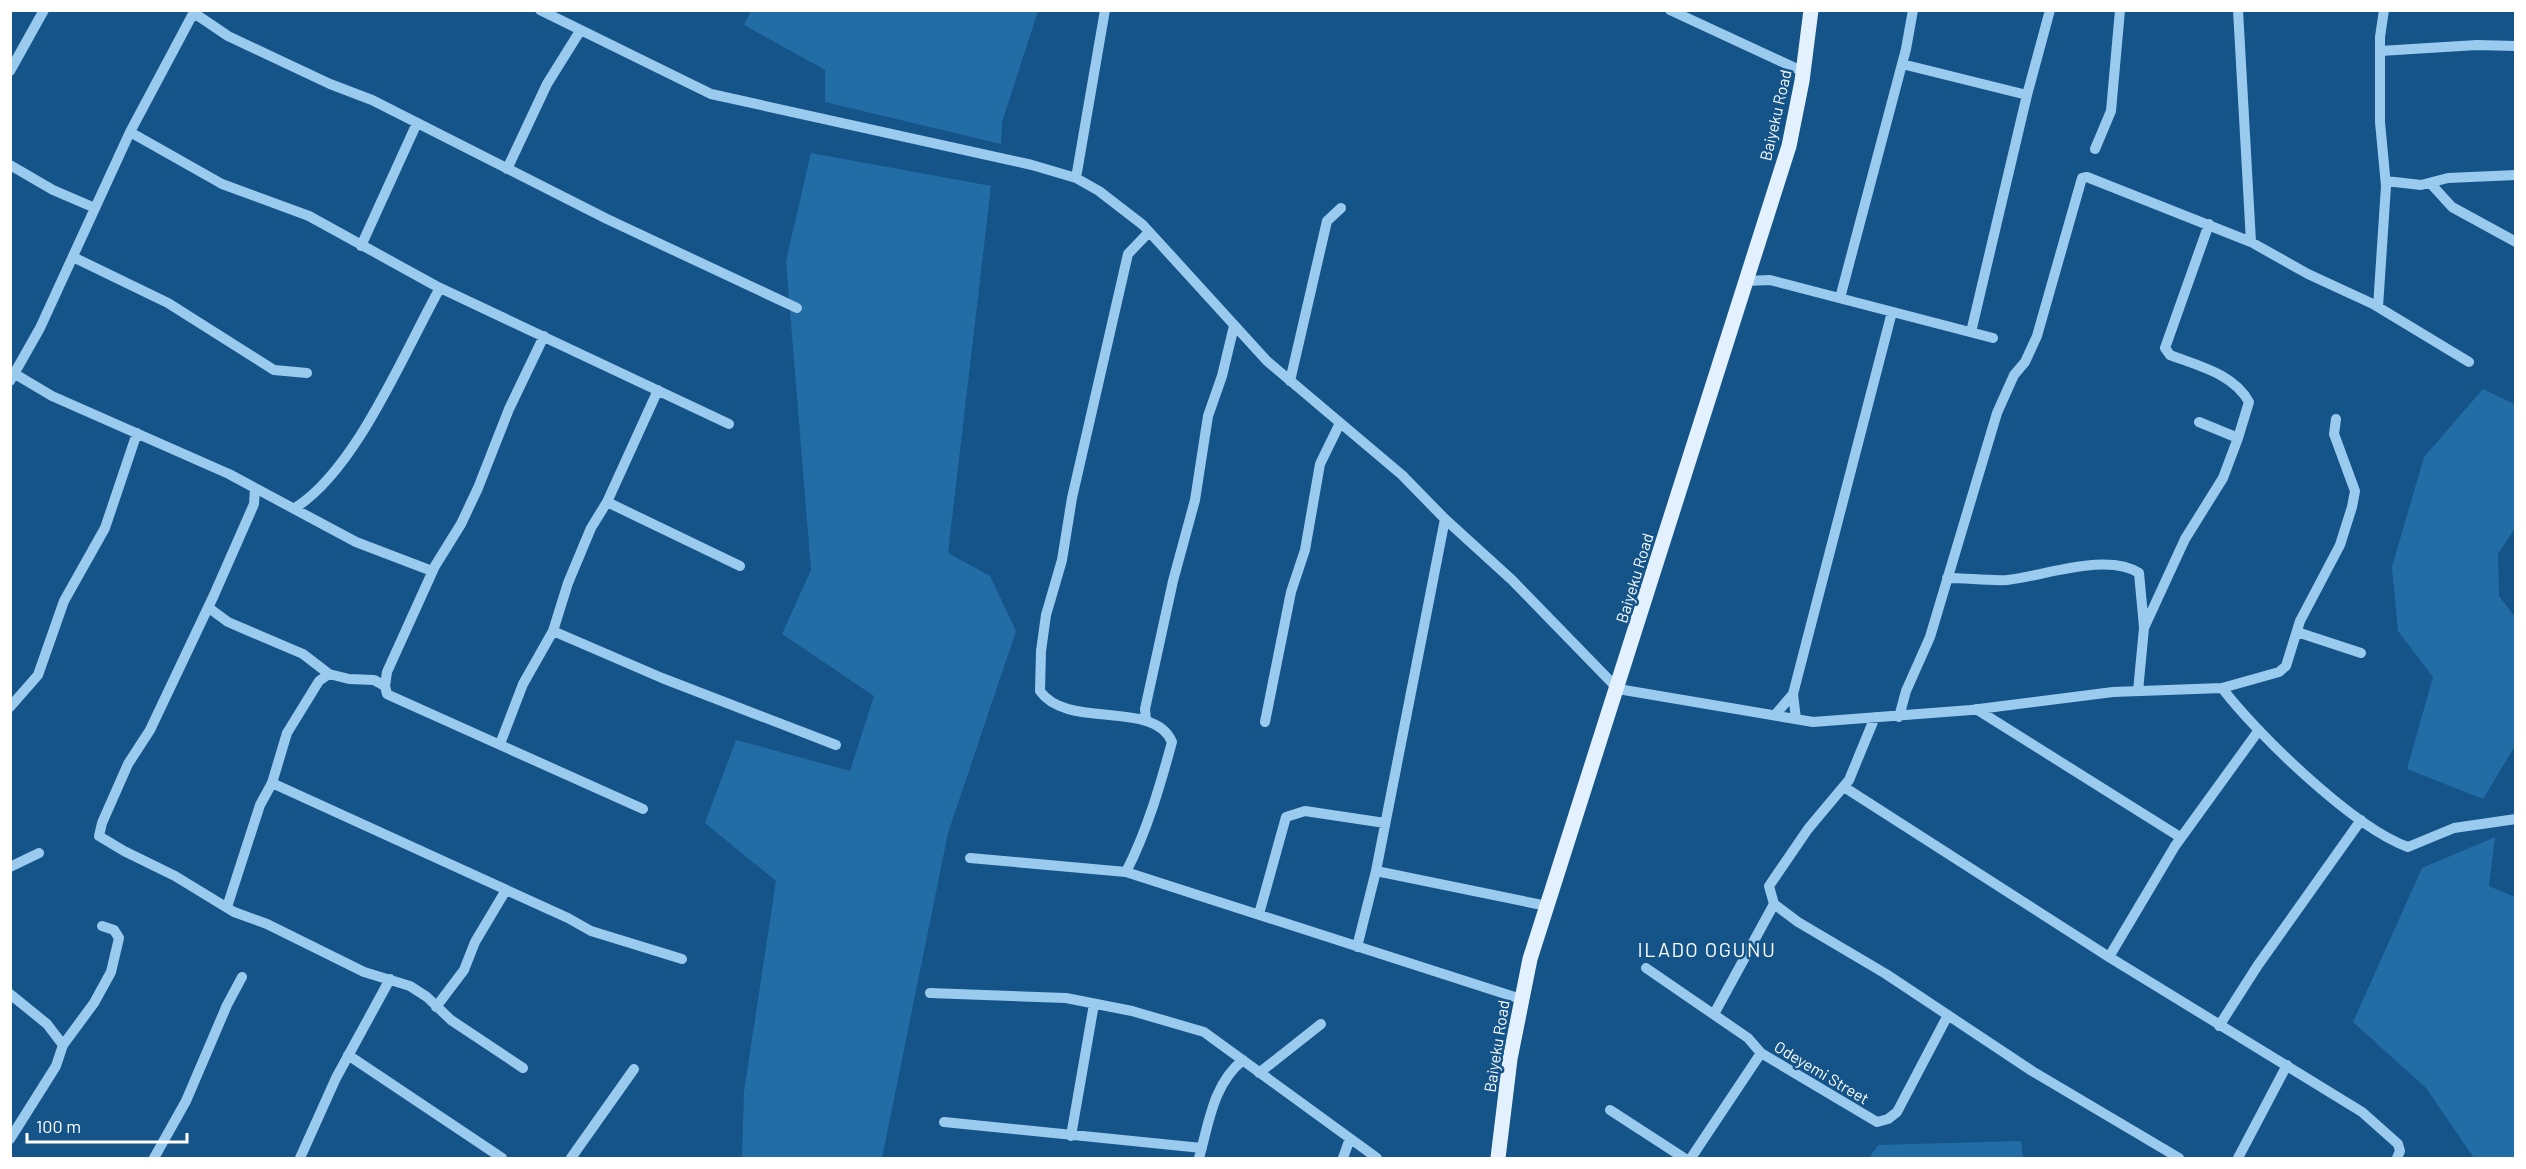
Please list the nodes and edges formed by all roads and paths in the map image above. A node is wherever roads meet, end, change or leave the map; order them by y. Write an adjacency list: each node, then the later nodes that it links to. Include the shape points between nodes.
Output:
1 (44, 10): 16 (street)
2 (540, 10): 12 (street)
3 (1105, 10): 25 (street)
4 (1670, 10): 17 (street)
5 (1811, 10): 17 (main road, Baiyeku Road)
6 (1913, 10): 15 (street)
7 (2050, 10): 18 (street)
8 (2120, 10): 21 (street, via 2111,111)
9 (2238, 10): 32 (street)
10 (2384, 10): 14 (street)
11 (195, 12): 19 (street, via 228,36); 20 (street)
12 (580, 31): 23 (street, via 547,84); 25 (street, via 711,94 945,144)
13 (2516, 46): 14 (street)
14 (2380, 51): 26 (street, via 2380,122)
15 (1902, 64): 18 (street); 38 (street)
16 (10, 72)
17 (1804, 72): 36 (main road, Baiyeku Road, via 1788,146)
18 (2027, 95): 43 (street)
19 (417, 123): 23 (street); 34 (street)
20 (130, 132): 28 (street); 34 (street, via 222,184 309,216)
21 (2095, 149)
22 (10, 165): 28 (street)
23 (507, 169): 40 (street)
24 (2516, 175): 27 (street, via 2448,178)
25 (1076, 178): 31 (street, via 1099,191)
26 (2386, 181): 27 (street); 39 (street)
27 (2431, 184): 33 (street, via 2452,207)
28 (95, 208): 35 (street)
29 (1341, 208): 49 (street, via 1327,221)
30 (2209, 224): 32 (street); 56 (street, via 2165,348 2170,355 2242,388 2249,402); 65 (street, via 2082,178 2037,336 1997,413)
31 (1149, 232): 42 (street); 87 (street, via 1128,254 1109,327 1062,560 1046,615 1040,681 1042,695 1059,706)
32 (2251, 242): 39 (street)
33 (2516, 243)
34 (361, 246): 37 (street)
35 (73, 257): 47 (street, via 168,303 274,370); 48 (street)
36 (1748, 274): 38 (street); 78 (main road, Baiyeku Road)
37 (440, 288): 44 (street); 61 (street, via 414,334 407,356 366,424 316,492)
38 (1840, 298): 41 (street)
39 (2378, 307): 46 (street)
40 (797, 308)
41 (1892, 312): 43 (street); 80 (street)
42 (1234, 326): 49 (street); 87 (street, via 1208,416 1195,500 1173,581 1145,709)
43 (1971, 332): 45 (street)
44 (544, 336): 50 (street); 64 (street, via 470,506)
45 (1993, 338)
46 (2469, 362)
47 (307, 373)
48 (13, 378): 55 (street)
49 (1290, 381): 53 (street)
50 (658, 390): 54 (street); 59 (street)
51 (2336, 419): 69 (street, via 2334,434 2355,491 2340,545)
52 (2199, 422): 56 (street)
53 (1340, 423): 62 (street, via 1402,475); 88 (street, via 1320,464 1305,550 1291,592)
54 (729, 424)
55 (136, 433): 57 (street); 81 (street, via 105,528 64,601 38,675)
56 (2238, 438): 67 (street, via 2223,478 2185,539)
57 (255, 489): 58 (street); 60 (street)
58 (269, 497): 60 (street); 61 (street)
59 (607, 502): 63 (street); 68 (street, via 591,528)
60 (254, 504): 66 (street)
61 (295, 508): 64 (street, via 356,542)
62 (1445, 519): 78 (street, via 1512,580); 97 (street)
63 (740, 566)
64 (432, 571): 72 (street)
65 (1947, 578): 67 (street, via 2006,580 2096,565 2122,565 2139,573); 85 (street, via 1930,637)
66 (209, 608): 71 (street, via 228,622 303,654); 107 (street, via 150,730 128,764 99,836)
67 (2144, 628): 79 (street)
68 (553, 631): 90 (street, via 523,684); 91 (street)
69 (2297, 632): 70 (street); 77 (street, via 2286,666 2279,672)
70 (2361, 653)
71 (316, 666): 73 (street); 75 (street)
72 (387, 672): 74 (street); 76 (street)
73 (329, 674): 74 (street); 75 (street)
74 (374, 680): 76 (street)
75 (319, 681): 92 (street, via 287,733)
76 (385, 686): 90 (street, via 387,694)
77 (2222, 688): 79 (street); 89 (street)
78 (1618, 689): 83 (street); 106 (main road, Baiyeku Road)
79 (2138, 691): 82 (street)
80 (1793, 694): 83 (street); 86 (street)
81 (10, 707)
82 (1976, 709): 85 (street); 98 (street)
83 (1775, 716): 86 (street)
84 (1875, 717): 85 (street); 86 (street, via 1813,722); 93 (street)
85 (1899, 717)
86 (1796, 719)
87 (1146, 721): 103 (street, via 1165,732 1172,742 1140,844)
88 (1265, 722)
89 (2259, 730): 96 (street); 98 (street)
90 (500, 744): 94 (street)
91 (836, 745)
92 (272, 783): 104 (street); 107 (street, via 260,805)
93 (1844, 787): 105 (street, via 1808,829 1769,886); 111 (street)
94 (643, 809)
95 (2516, 819): 96 (street, via 2454,828 2408,847 2390,841)
96 (2361, 820): 124 (street)
97 (1385, 823): 102 (street); 108 (street, via 1305,811 1286,817)
98 (2180, 837): 111 (street)
99 (39, 853): 101 (street)
100 (970, 858): 103 (street)
101 (10, 867)
102 (1376, 871): 106 (street); 110 (street)
103 (1126, 872): 108 (street)
104 (506, 890): 112 (street, via 591,931); 120 (street, via 475,942 464,970)
105 (1774, 904): 121 (street); 122 (street)
106 (1547, 906): 118 (main road, Baiyeku Road)
107 (227, 907): 115 (street, via 364,972)
108 (1259, 914): 110 (street)
109 (102, 926): 125 (street, via 114,930 119,938 111,972)
110 (1357, 947): 118 (street)
111 (2109, 957): 124 (street)
112 (682, 959)
113 (1646, 968): 121 (street)
114 (242, 977): 139 (street, via 180,1114)
115 (390, 979): 120 (street, via 410,986); 127 (street)
116 (930, 993): 119 (street, via 1059,998)
117 (10, 994): 125 (street, via 47,1024)
118 (1521, 999): 145 (main road, Baiyeku Road)
119 (1094, 1004): 128 (street, via 1204,1032); 135 (street)
120 (436, 1007): 130 (street)
121 (1714, 1014): 126 (street, via 1748,1038)
122 (1948, 1015): 126 (street, Odeyemi Street, via 1897,1112 1877,1122); 148 (street, via 2032,1071)
123 (1321, 1024): 132 (street)
124 (2219, 1026): 129 (street)
125 (63, 1045): 136 (street, via 56,1066)
126 (1761, 1053): 147 (street)
127 (348, 1055): 140 (street); 141 (street)
128 (1243, 1060): 132 (street); 138 (street, via 1230,1070 1217,1092)
129 (2287, 1065): 149 (street); 150 (street, via 2362,1112 2391,1137 2400,1151)
130 (523, 1068)
131 (634, 1069): 142 (street)
132 (1259, 1073): 137 (street)
133 (1610, 1110): 146 (street)
134 (944, 1122): 135 (street)
135 (1071, 1136): 138 (street)
136 (10, 1139)
137 (1349, 1140): 143 (street); 144 (street)
138 (1201, 1153)
139 (154, 1158)
140 (300, 1158)
141 (502, 1158)
142 (571, 1158)
143 (1343, 1158)
144 (1377, 1158)
145 (1498, 1158)
146 (1684, 1158)
147 (1691, 1158)
148 (2179, 1158)
149 (2238, 1158)
150 (2397, 1158)

